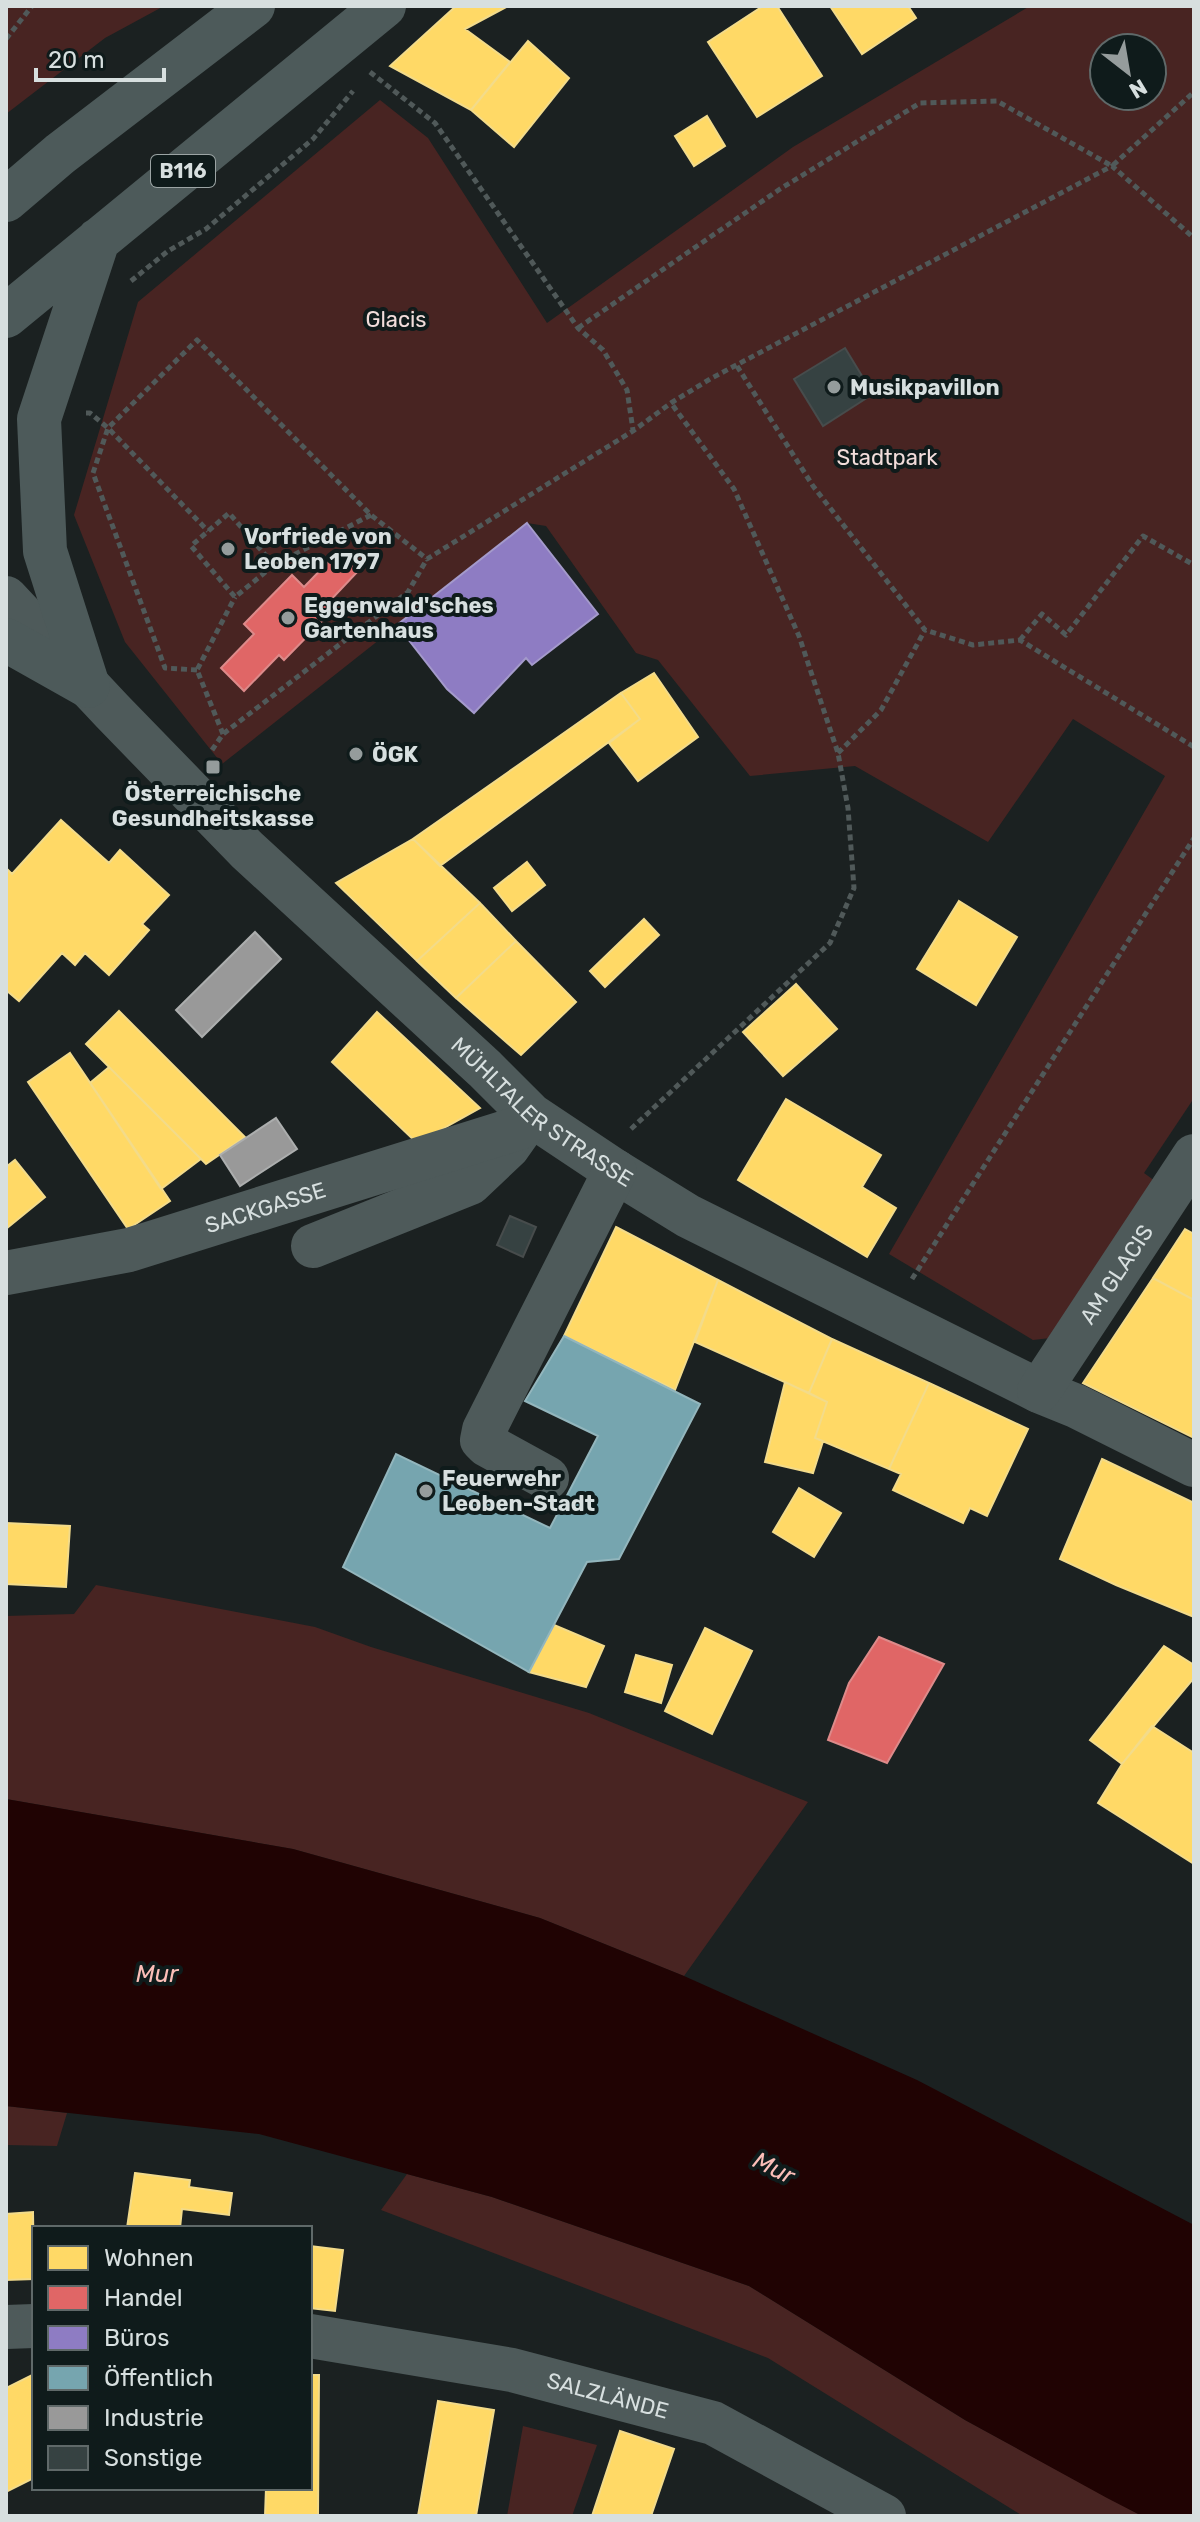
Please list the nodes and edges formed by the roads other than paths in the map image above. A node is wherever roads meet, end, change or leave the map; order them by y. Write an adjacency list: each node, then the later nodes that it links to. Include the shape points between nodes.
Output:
1 (253, 6): 3 (main road)
2 (384, 6): 4 (main road, B116)
3 (6, 200)
4 (98, 240): 5 (main road, B116); 8 (main road, via 39,419 45,551)
5 (6, 316)
6 (6, 598): 8 (street, MÜHLTALER STRASSE)
7 (6, 640): 8 (main road)
8 (88, 686): 9 (street, MÜHLTALER STRASSE, via 247,850 485,1069)
9 (526, 1121): 11 (street, MÜHLTALER STRASSE); 12 (street, via 508,1147 470,1183); 13 (street, SACKGASSE, via 129,1250)
10 (1194, 1156): 14 (street, AM GLACIS)
11 (606, 1165): 14 (street, MÜHLTALER STRASSE, via 688,1216); 16 (street, via 482,1440)
12 (313, 1246)
13 (6, 1273)
14 (1039, 1391): 15 (street, MÜHLTALER STRASSE)
15 (1194, 1465)
16 (547, 1478)
17 (32, 2326): 18 (street)
18 (6, 2327)
19 (312, 2336): 20 (street, SALZLÄNDE, via 512,2370 713,2423)
20 (884, 2516)

